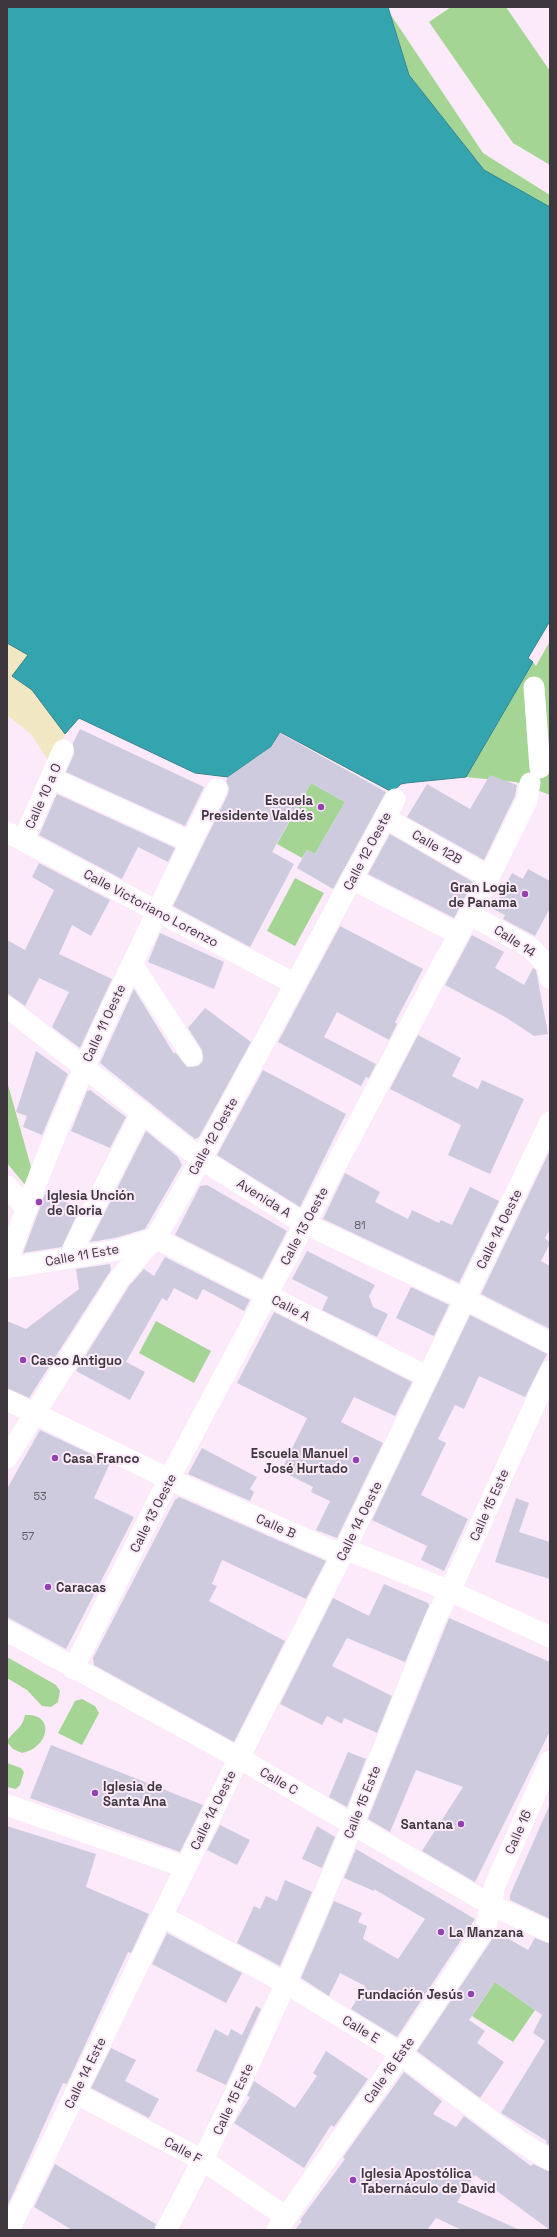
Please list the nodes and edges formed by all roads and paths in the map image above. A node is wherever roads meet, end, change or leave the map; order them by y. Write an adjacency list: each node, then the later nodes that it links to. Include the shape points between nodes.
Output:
1 (534, 687): 9 (street, Calle 13 Oeste, via 535,775 527,800)
2 (63, 750): 3 (street, Calle 10 a O)
3 (51, 778): 7 (street, Calle 10 a O); 8 (street)
4 (217, 789): 8 (street, Calle 11 Oeste)
5 (395, 799): 6 (street, Calle 12 Oeste)
6 (385, 818): 9 (street, Calle 12B); 10 (street, Calle 12 Oeste)
7 (15, 837): 11 (street, Calle Victoriano Lorenzo)
8 (191, 842): 11 (street, Calle 11 Oeste)
9 (489, 877): 12 (street, Calle 13 Oeste)
10 (352, 879): 13 (street); 17 (street, Calle 12 Oeste)
11 (157, 912): 15 (street, Calle 11 Oeste); 17 (street, Calle Victoriano Lorenzo)
12 (469, 914): 13 (street, Calle 13 Oeste); 14 (street, Calle 14)
13 (458, 934): 26 (street, Calle 13 Oeste)
14 (542, 949): 16 (street, Calle 14)
15 (132, 964): 19 (street); 20 (street, Calle 11 Oeste)
16 (550, 978)
17 (295, 984): 23 (street, Calle 12 Oeste)
18 (7, 1007): 20 (street, Avenida A)
19 (192, 1056)
20 (84, 1066): 21 (street, Avenida A); 25 (street, Calle 11 Oeste)
21 (142, 1112): 23 (street, Avenida A); 28 (street, via 74,1247)
22 (550, 1122): 32 (street, Calle 14 Oeste)
23 (201, 1159): 26 (street, Avenida A); 27 (street, Calle 12 Oeste)
24 (7, 1186): 25 (street)
25 (26, 1208): 29 (street, Calle 11 Oeste)
26 (305, 1224): 31 (street, Calle 13 Oeste); 32 (street, Avenida A)
27 (155, 1238): 28 (street, Calle 11 Este, via 118,1250); 31 (street, Calle A); 37 (street, Calle 12 Oeste, via 119,1279)
28 (74, 1257): 30 (street, Calle 11 Este)
29 (7, 1263)
30 (7, 1268)
31 (267, 1296): 35 (street, Calle A); 39 (street, Calle 13 Oeste)
32 (465, 1300): 33 (street, Avenida A); 35 (street, Calle 14 Oeste)
33 (550, 1343)
34 (550, 1371): 41 (street, Calle 15 Este)
35 (428, 1377): 40 (street, Calle 14 Oeste)
36 (7, 1400): 37 (street, Calle B)
37 (34, 1413): 38 (street, Calle 12 Oeste); 39 (street, Calle B)
38 (7, 1458)
39 (169, 1479): 40 (street, Calle B, via 333,1551); 44 (street, Calle 13 Oeste)
40 (345, 1549): 41 (street, Calle B); 45 (street, Calle 14 Oeste)
41 (450, 1591): 43 (street, Calle B); 48 (street, Calle 15 Este, via 435,1619)
42 (7, 1630): 44 (street, Calle C)
43 (550, 1637)
44 (74, 1669): 45 (street, Calle C)
45 (239, 1758): 48 (street, Calle C); 49 (street, Calle 14 Oeste)
46 (550, 1761): 50 (street, Calle 16, via 495,1885)
47 (7, 1805): 49 (street)
48 (354, 1824): 50 (street, Calle C); 53 (street, Calle 15 Este)
49 (185, 1867): 51 (street, Calle 14 Oeste)
50 (491, 1906): 52 (street, Calle C); 54 (street, Calle 16 Este, via 486,1928)
51 (162, 1916): 53 (street, Calle E); 55 (street, Calle 14 Este)
52 (550, 1932)
53 (287, 1984): 54 (street, Calle E); 57 (street, Calle 15 Este)
54 (400, 2055): 56 (street, Calle E, via 522,2143); 58 (street, Calle 16 Este)
55 (75, 2093): 57 (street, Calle F); 59 (street, Calle 14 Este)
56 (550, 2160)
57 (204, 2161): 58 (street, Calle F); 60 (street, Calle 15 Este)
58 (282, 2223)
59 (9, 2230)
60 (166, 2230)

